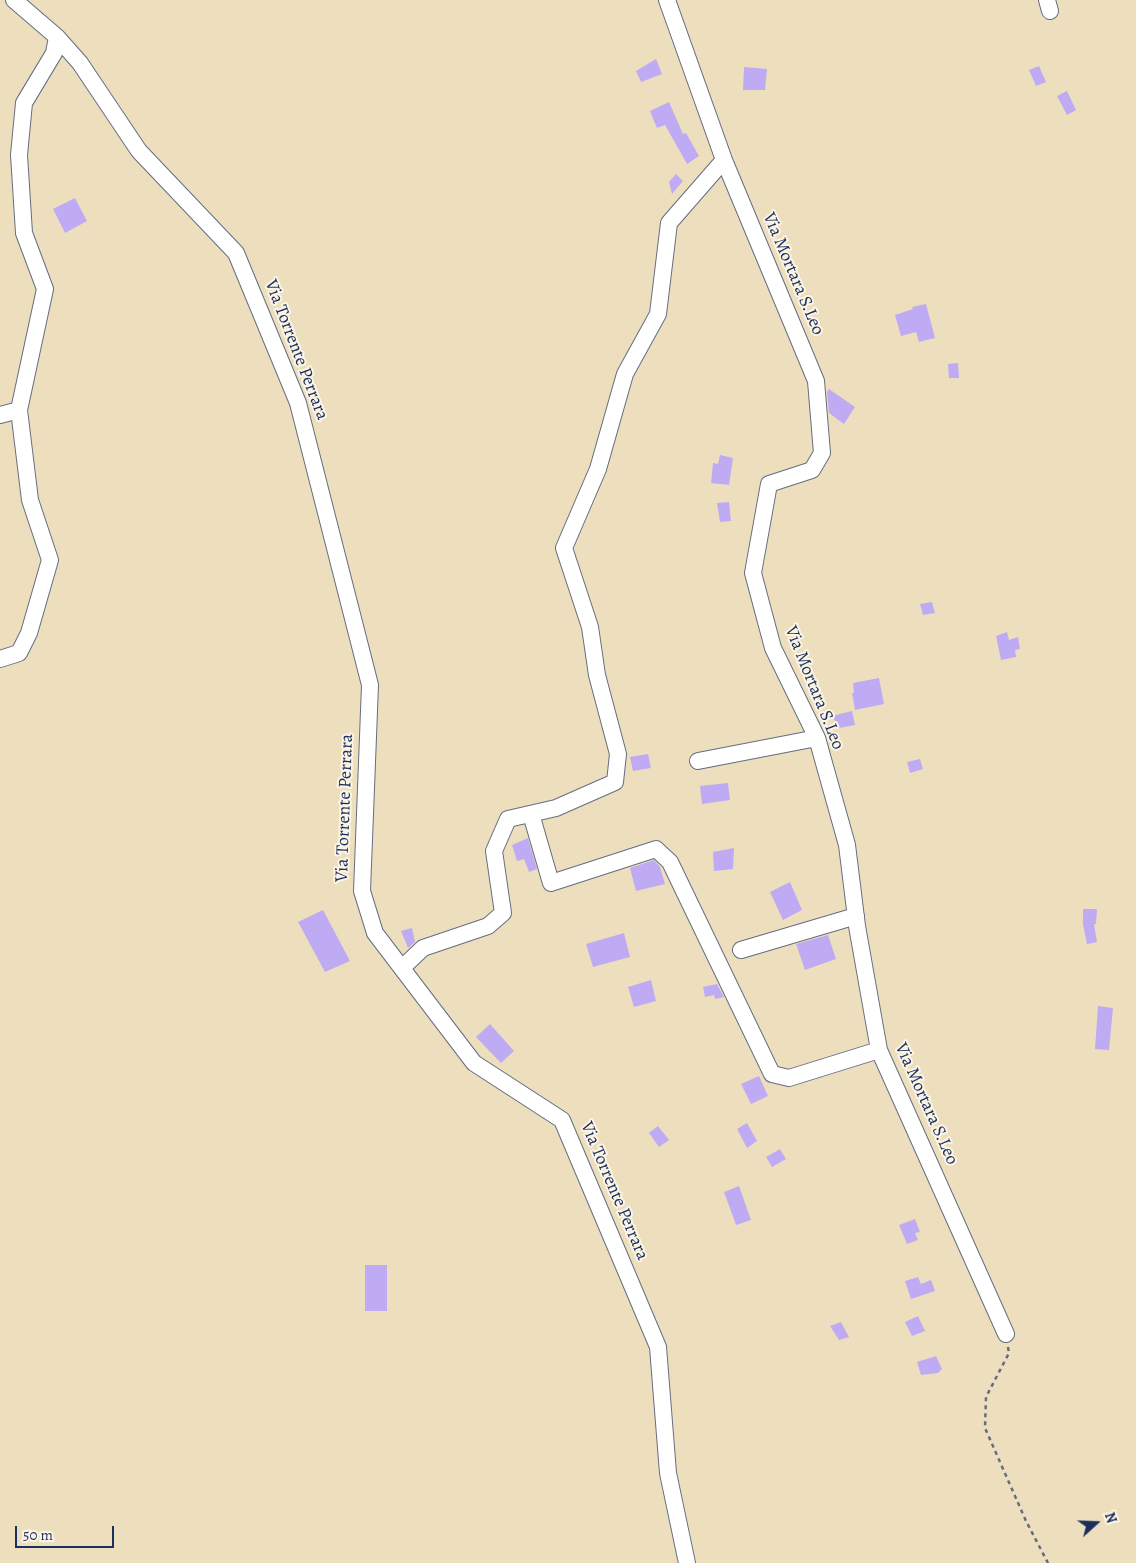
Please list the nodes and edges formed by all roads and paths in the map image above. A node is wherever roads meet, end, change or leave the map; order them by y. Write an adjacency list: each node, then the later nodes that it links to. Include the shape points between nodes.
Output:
1 (14, 0): 3 (street, Via Torrente Perrara)
2 (667, 0): 4 (street, Via Mortara S.Leo)
3 (57, 37): 5 (street, via 54,53 24,103 18,155 24,233 45,289); 13 (street, Via Torrente Perrara, via 80,63 139,151 236,253 298,403 370,685 362,891 376,933)
4 (724, 160): 8 (street, Via Mortara S.Leo, via 816,381 822,453 812,470 769,484 753,573 773,648); 10 (street, via 670,223 658,314 625,374 598,469 564,548 590,627 597,675 618,754 615,782 556,808)
5 (19, 410): 6 (street); 7 (street, via 30,500 50,560 29,633 19,652)
6 (0, 415)
7 (0, 659)
8 (817, 738): 9 (street); 11 (street, Via Mortara S.Leo, via 848,845)
9 (698, 761)
10 (531, 814): 13 (street, via 508,819 494,851 503,913 488,926 423,948); 14 (street, via 551,883 656,849 670,862 772,1074 789,1078)
11 (856, 916): 12 (street); 14 (street, Via Mortara S.Leo)
12 (741, 950)
13 (402, 968): 16 (street, Via Torrente Perrara, via 474,1063 562,1120 658,1348 668,1473)
14 (879, 1050): 15 (street, Via Mortara S.Leo)
15 (1006, 1334): 17 (path, via 1009,1354 986,1397 985,1428)
16 (687, 1563)
17 (1048, 1563)

